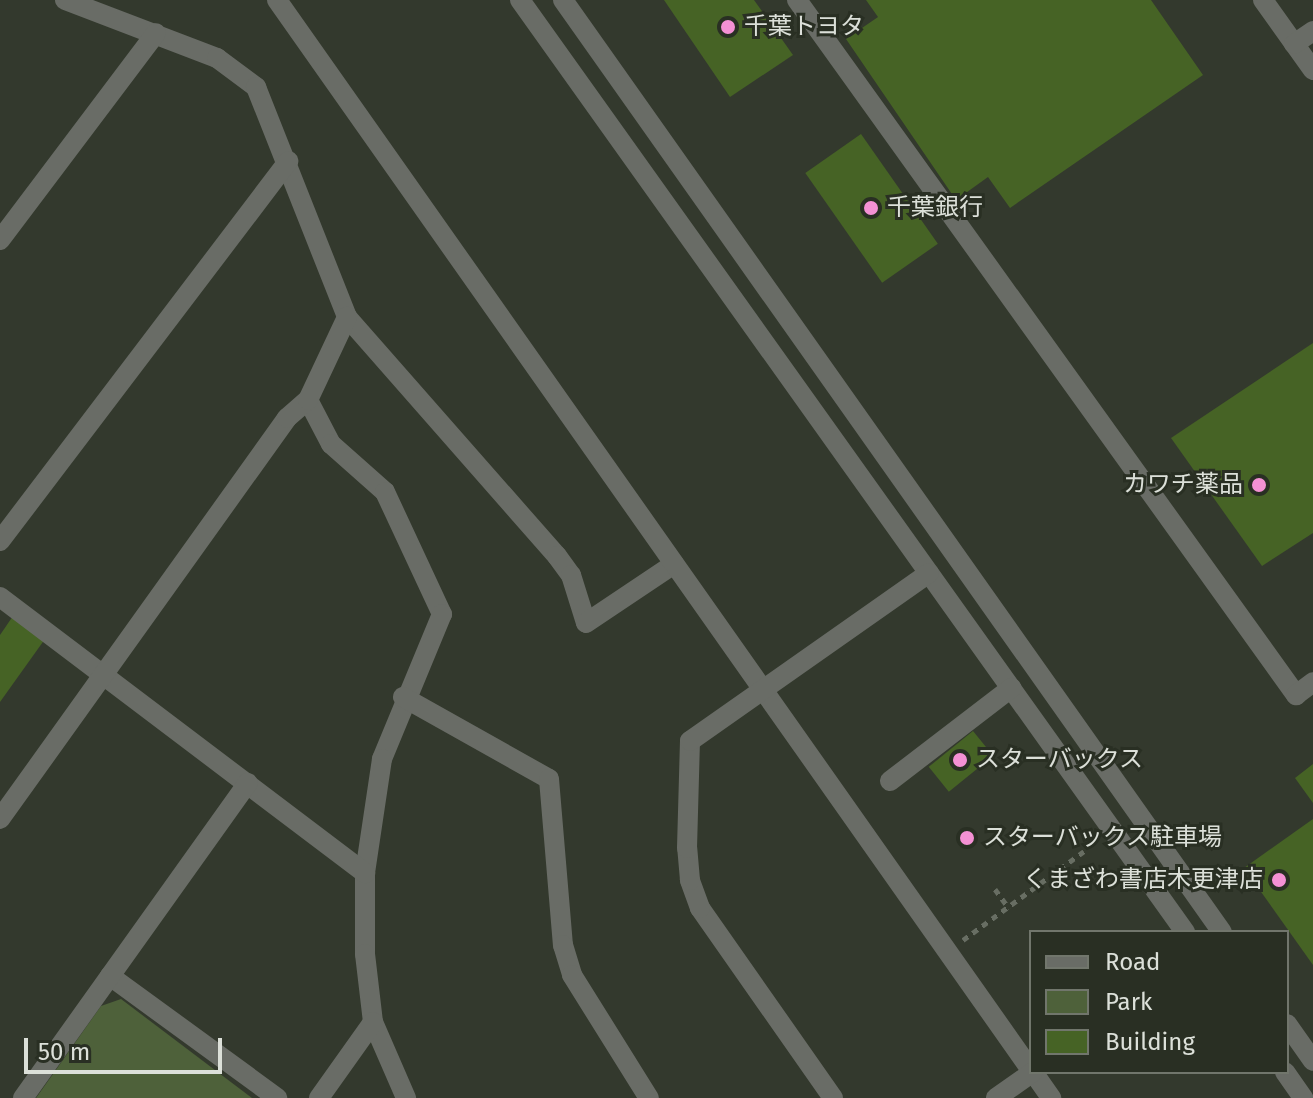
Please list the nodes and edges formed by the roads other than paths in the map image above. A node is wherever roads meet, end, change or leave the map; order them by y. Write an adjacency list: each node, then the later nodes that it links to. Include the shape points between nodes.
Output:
1 (65, 0): 8 (street)
2 (277, 0): 16 (street)
3 (520, 0): 17 (street)
4 (563, 0): 29 (street)
5 (797, 0): 20 (street, via 1296,695)
6 (1263, 0): 9 (street)
7 (1313, 31): 9 (street)
8 (156, 33): 11 (street, via 217,58 256,87); 12 (street)
9 (1294, 44): 10 (street)
10 (1313, 70)
11 (288, 161): 13 (street); 15 (street)
12 (0, 240)
13 (347, 317): 14 (street); 16 (street, via 557,556 571,575 586,623)
14 (308, 400): 19 (street, via 287,418); 23 (street, via 331,444 385,492 442,614)
15 (0, 541)
16 (674, 564): 22 (street)
17 (929, 573): 21 (street); 22 (street)
18 (0, 597): 19 (street)
19 (105, 676): 25 (street); 26 (street)
20 (1313, 682)
21 (1011, 688): 24 (street); 28 (street)
22 (763, 689): 34 (street); 43 (street, via 690,741 690,880 716,936)
23 (403, 697): 27 (street, via 382,759); 42 (street, via 549,779 563,945 572,975)
24 (890, 781)
25 (248, 783): 27 (street); 30 (street)
26 (0, 819)
27 (365, 873): 31 (street, via 365,954)
28 (1184, 930)
29 (1221, 930)
30 (110, 976): 38 (street); 39 (street)
31 (373, 1022): 40 (street); 41 (street)
32 (1289, 1027): 33 (street)
33 (1313, 1061)
34 (1029, 1067)
35 (1029, 1073): 44 (street)
36 (1034, 1074): 45 (street)
37 (1286, 1074): 46 (street)
38 (23, 1098)
39 (277, 1098)
40 (319, 1098)
41 (406, 1098)
42 (649, 1098)
43 (833, 1098)
44 (996, 1098)
45 (1051, 1098)
46 (1303, 1098)

